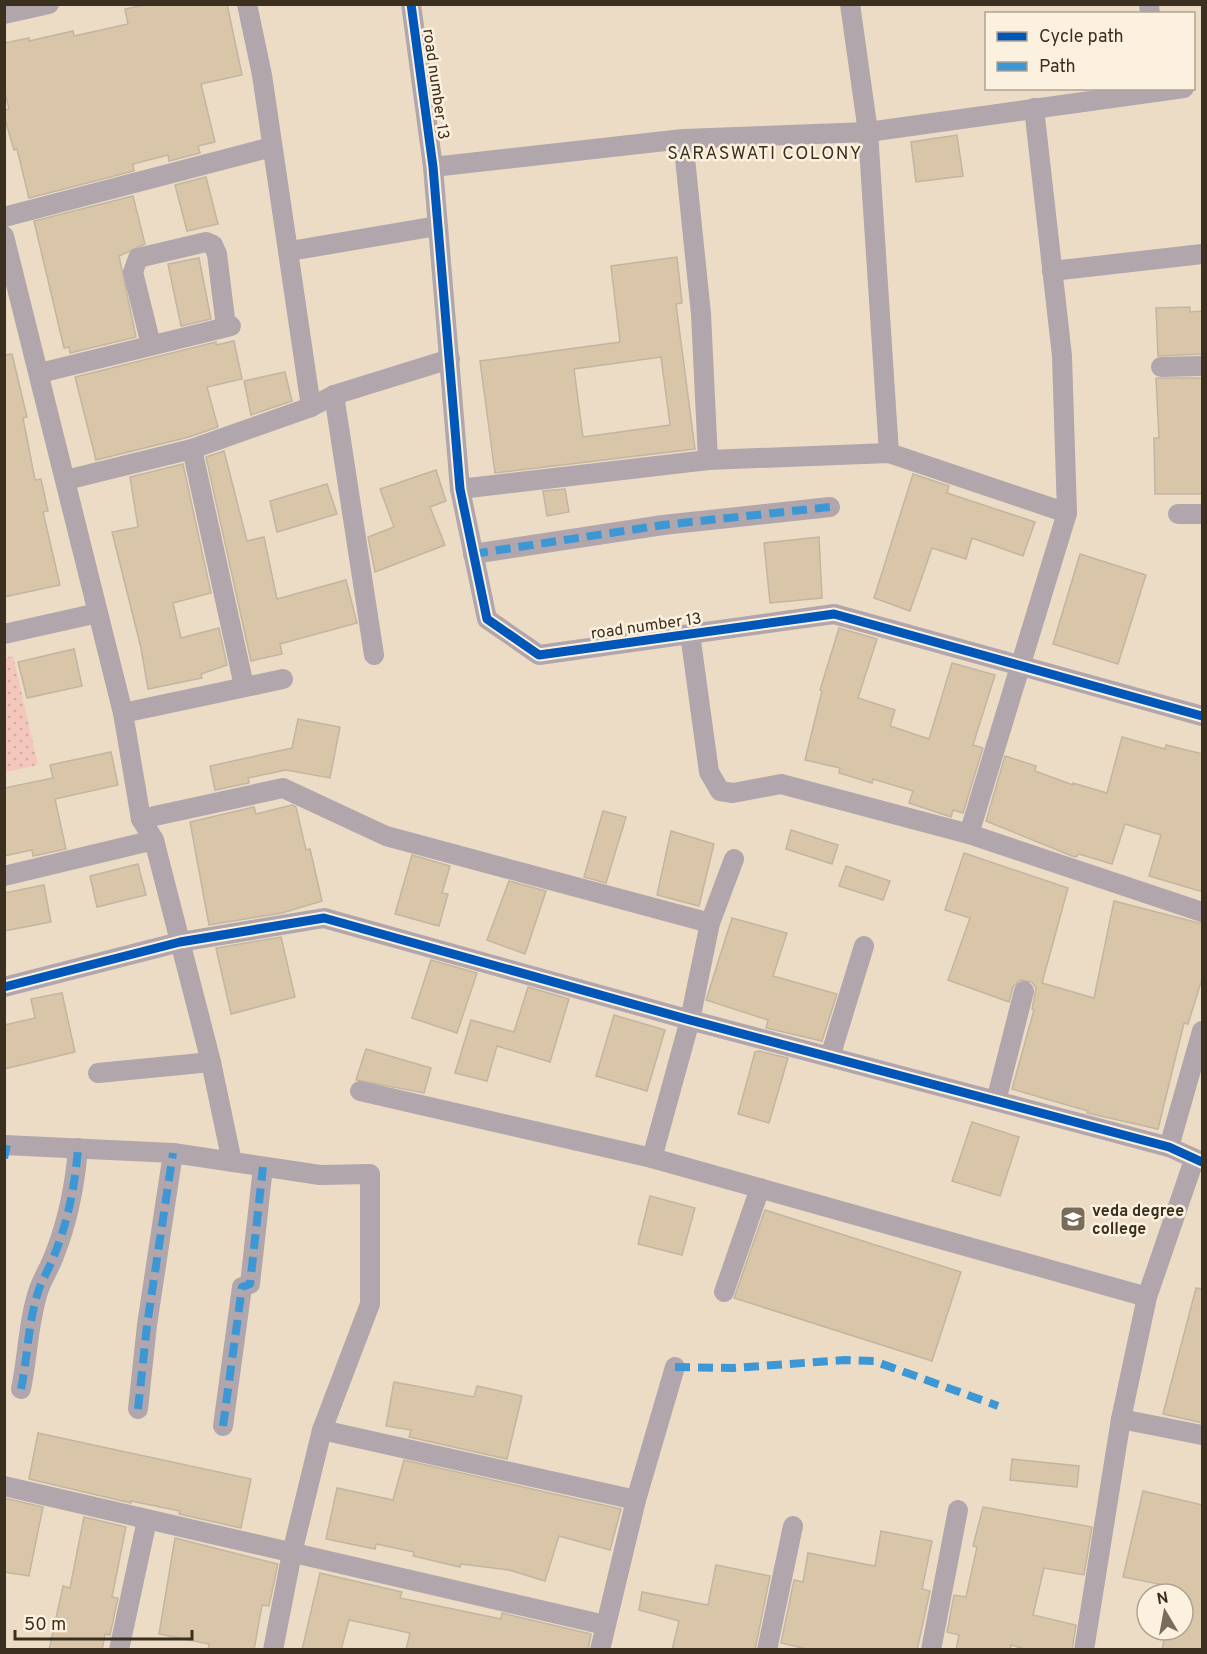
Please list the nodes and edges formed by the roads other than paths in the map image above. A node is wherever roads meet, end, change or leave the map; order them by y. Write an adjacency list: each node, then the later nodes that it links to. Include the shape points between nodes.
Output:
1 (49, 4): 5 (street)
2 (247, 4): 10 (street)
3 (411, 4): 11 (street, road number 13)
4 (850, 4): 8 (street)
5 (4, 15)
6 (1160, 90): 7 (street)
7 (1034, 108): 8 (street); 17 (street)
8 (868, 132): 9 (street); 26 (street)
9 (683, 139): 11 (street); 27 (street, via 701,314)
10 (272, 147): 12 (street); 15 (street)
11 (433, 167): 13 (street, road number 13)
12 (4, 217)
13 (436, 226): 15 (street); 19 (street, road number 13)
14 (4, 236): 22 (street)
15 (290, 252): 24 (street)
16 (1203, 254): 17 (street)
17 (1052, 271): 31 (street, via 1062,356)
18 (151, 345): 18 (street, via 229,326 213,245 206,242 138,258 134,272); 22 (street)
19 (450, 360): 23 (street); 29 (street, road number 13)
20 (1203, 366): 21 (street)
21 (1161, 367)
22 (40, 373): 28 (street)
23 (334, 395): 24 (street); 38 (street)
24 (311, 407): 25 (street)
25 (192, 449): 28 (street); 41 (street)
26 (889, 453): 27 (street); 31 (street)
27 (708, 460): 29 (street)
28 (66, 480): 35 (street)
29 (460, 489): 34 (street, road number 13)
30 (830, 507): 34 (street, via 663,525)
31 (1067, 513): 39 (street)
32 (1178, 514): 33 (street)
33 (1203, 514)
34 (473, 554): 37 (street, road number 13, via 487,619 539,655)
35 (98, 612): 36 (street); 42 (street)
36 (4, 634)
37 (690, 634): 39 (street, road number 13, via 834,614); 45 (street, via 709,772 720,791 733,793 781,784)
38 (374, 655)
39 (1018, 667): 43 (street, road number 13); 45 (street)
40 (284, 679): 41 (street)
41 (244, 686): 42 (street)
42 (123, 713): 44 (street)
43 (1203, 716)
44 (141, 819): 46 (street); 50 (street, via 283,788 387,836)
45 (969, 834): 49 (street)
46 (154, 840): 48 (street); 51 (street)
47 (734, 860): 50 (street)
48 (4, 876)
49 (1203, 912)
50 (710, 923): 55 (street)
51 (180, 942): 53 (street); 55 (street, via 324,918); 59 (street)
52 (864, 946): 57 (street)
53 (4, 987)
54 (1024, 991): 62 (street)
55 (690, 1020): 57 (street); 67 (street)
56 (1203, 1031): 58 (street)
57 (830, 1058): 62 (street)
58 (1200, 1058): 64 (street)
59 (211, 1062): 60 (street); 69 (street)
60 (98, 1073)
61 (360, 1091): 67 (street)
62 (996, 1101): 64 (street)
63 (78, 1148): 65 (street); 66 (street); 75 (street, via 68,1212 32,1315)
64 (1168, 1148): 68 (street)
65 (5, 1149)
66 (173, 1153): 69 (street); 76 (street)
67 (652, 1158): 71 (street)
68 (1198, 1161): 73 (street)
69 (232, 1162): 70 (street)
70 (263, 1167): 78 (street, via 252,1243 253,1275 250,1284 242,1287); 79 (street, via 320,1175 370,1174 370,1304)
71 (760, 1188): 72 (street); 73 (street)
72 (724, 1292)
73 (1147, 1297): 77 (street)
74 (675, 1367): 82 (street)
75 (21, 1389)
76 (138, 1409)
77 (1121, 1419): 80 (street); 93 (street)
78 (223, 1426)
79 (322, 1430): 82 (street); 86 (street)
80 (1203, 1435)
81 (4, 1486): 84 (street)
82 (636, 1500): 87 (street)
83 (958, 1510): 92 (street)
84 (147, 1520): 86 (street); 88 (street)
85 (793, 1526): 91 (street)
86 (292, 1553): 87 (street); 89 (street)
87 (605, 1625): 90 (street)
88 (119, 1650)
89 (273, 1650)
90 (600, 1650)
91 (767, 1650)
92 (931, 1650)
93 (1084, 1650)

